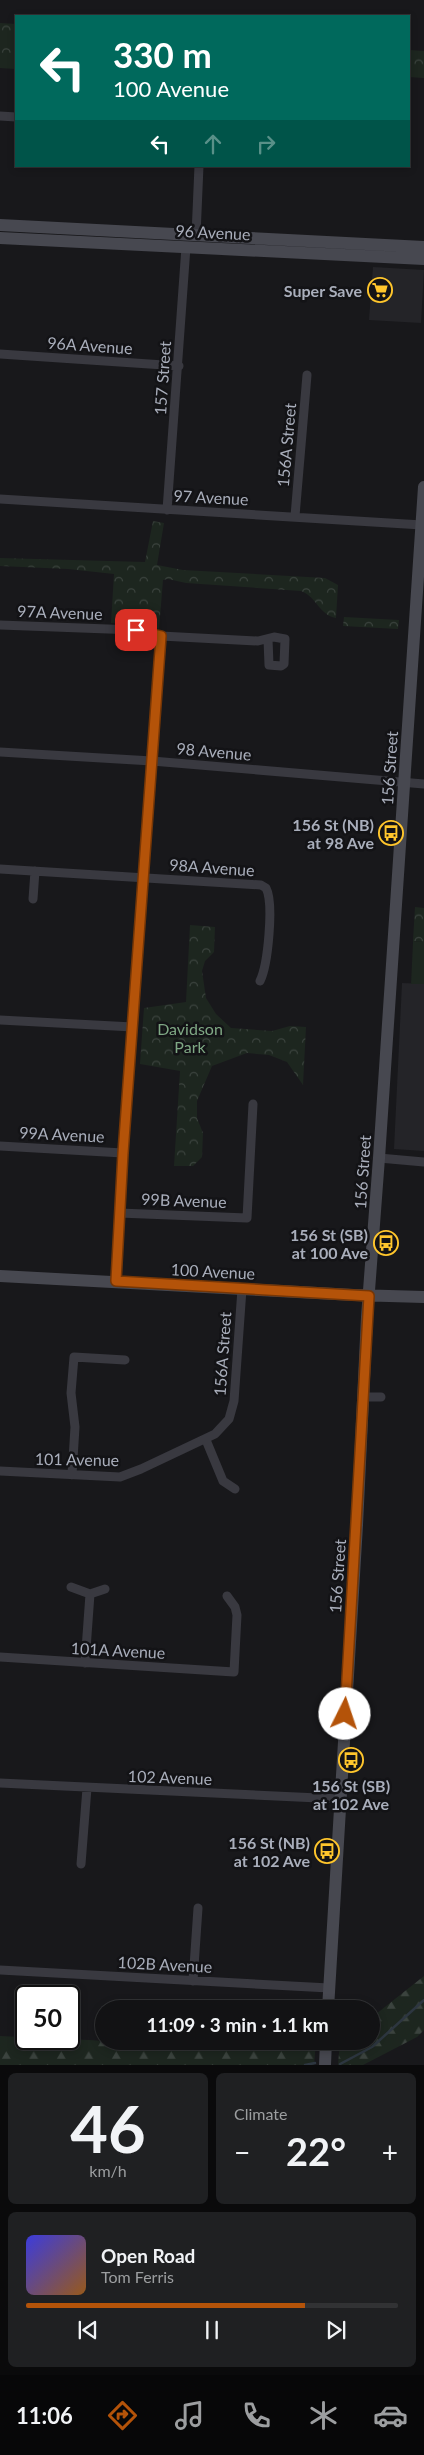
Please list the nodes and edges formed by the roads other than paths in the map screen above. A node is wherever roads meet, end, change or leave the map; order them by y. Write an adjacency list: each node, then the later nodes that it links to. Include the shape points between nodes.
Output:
1 (0, 116): 2 (street)
2 (15, 117)
3 (199, 167): 5 (street)
4 (0, 225): 5 (main road, 96 Avenue)
5 (196, 235): 7 (main road, via 186,241 147,240); 8 (main road, 96 Avenue)
6 (0, 238): 7 (main road, 96 Avenue)
7 (124, 244): 9 (main road, 96 Avenue)
8 (424, 247)
9 (186, 248): 10 (main road, 96 Avenue); 12 (street, 157 Street)
10 (424, 260)
11 (0, 354): 12 (street, 96A Avenue)
12 (178, 366): 16 (street, 157 Street)
13 (307, 375): 17 (street, 156A Street)
14 (424, 487): 18 (main road, 156 Street)
15 (0, 500): 16 (street, 97 Avenue)
16 (167, 510): 17 (street, 97 Avenue)
17 (295, 516): 18 (street, 97 Avenue)
18 (422, 525): 24 (main road, 156 Street)
19 (0, 625): 20 (street, 97A Avenue, via 136,630)
20 (161, 636): 21 (street, 97A Avenue); 23 (street)
21 (268, 639)
22 (0, 752): 23 (street, 98 Avenue)
23 (152, 761): 24 (street, 98 Avenue); 28 (street)
24 (405, 784): 25 (street, 98 Avenue); 36 (main road, 156 Street)
25 (424, 784)
26 (0, 869): 27 (street, 98A Avenue)
27 (35, 871): 28 (street, 98A Avenue); 29 (street)
28 (143, 878): 30 (street, 98A Avenue, via 253,883 266,888 270,906 264,971); 32 (street)
29 (34, 899)
30 (260, 981)
31 (0, 1020): 32 (street, via 58,1020)
32 (132, 1027): 35 (street)
33 (253, 1104): 38 (street, 99B Avenue, via 247,1218)
34 (0, 1146): 35 (street, 99A Avenue)
35 (123, 1153): 38 (street)
36 (379, 1158): 37 (street); 42 (main road, 156 Street)
37 (424, 1162)
38 (119, 1213): 40 (street)
39 (0, 1276): 40 (main road, 100 Avenue)
40 (116, 1281): 41 (main road, 100 Avenue)
41 (242, 1289): 42 (main road, 100 Avenue); 47 (street, 156A Street, via 231,1415 225,1425)
42 (369, 1296): 43 (main road, 100 Avenue); 45 (main road, 156 Street)
43 (424, 1297)
44 (125, 1360): 49 (street, via 74,1357)
45 (362, 1397): 46 (street); 59 (main road, 156 Street)
46 (380, 1397)
47 (206, 1440): 49 (street, 101 Avenue, via 124,1476); 50 (street, via 224,1480)
48 (0, 1471): 49 (street, 101 Avenue)
49 (72, 1475)
50 (235, 1489)
51 (71, 1587): 53 (street)
52 (105, 1589): 53 (street)
53 (90, 1594): 56 (street)
54 (227, 1596): 56 (street, 101A Avenue, via 237,1615 234,1672)
55 (0, 1657): 56 (street, 101A Avenue)
56 (85, 1664)
57 (0, 1783): 58 (street, 102 Avenue)
58 (86, 1788): 59 (street, 102 Avenue); 60 (street)
59 (340, 1799): 64 (main road, 156 Street)
60 (81, 1864)
61 (198, 1908): 63 (street)
62 (0, 1970): 63 (street, 102B Avenue)
63 (193, 1980): 64 (street, 102B Avenue)
64 (329, 1988): 65 (main road, 156 Street)
65 (328, 2000)
66 (326, 2050): 67 (main road)
67 (325, 2065)

